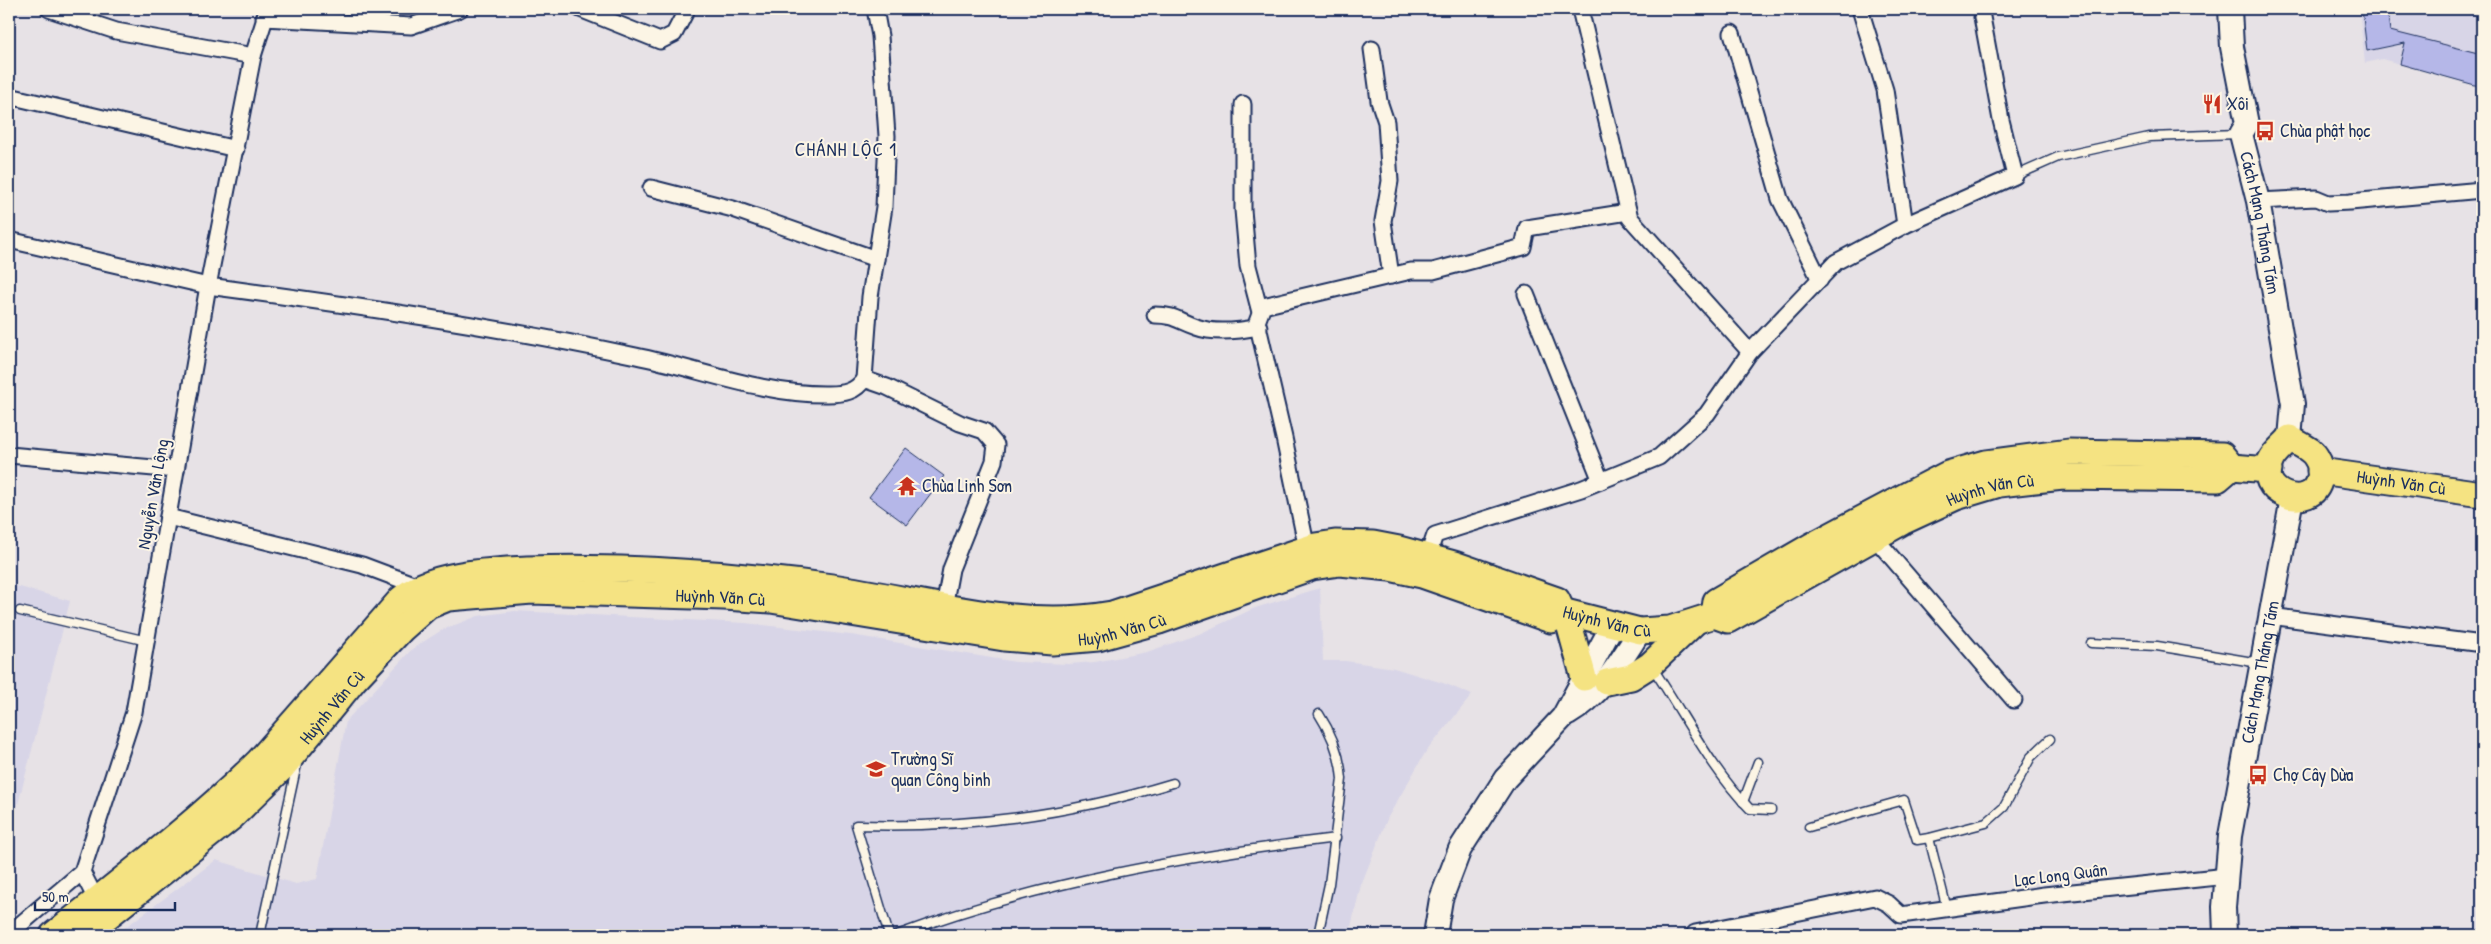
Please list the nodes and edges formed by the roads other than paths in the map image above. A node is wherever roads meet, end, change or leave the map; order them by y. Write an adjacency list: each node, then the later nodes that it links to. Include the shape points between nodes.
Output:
1 (49, 9): 13 (street, via 116,31)
2 (460, 9): 9 (street, via 411,26)
3 (580, 9): 4 (street, via 660,41 674,34)
4 (687, 9)
5 (876, 9): 25 (street, via 887,136 884,207)
6 (1580, 9): 22 (street)
7 (1860, 9): 23 (street, via 1885,90)
8 (2230, 9): 16 (main road, Cách Mạng Tháng Tám, via 2232,47 2247,124)
9 (266, 13): 13 (street, Nguyễn Văn Lộng)
10 (1982, 17): 18 (street)
11 (1732, 33): 27 (street, via 1780,199)
12 (1372, 49): 26 (street, via 1379,101 1386,122 1390,181 1383,221)
13 (253, 56): 17 (street, Nguyễn Văn Lộng)
14 (9, 96): 17 (street)
15 (1242, 104): 30 (street, via 1244,220 1248,266)
16 (2241, 134): 18 (lane, via 2149,137 2058,157); 21 (main road, Cách Mạng Tháng Tám)
17 (236, 149): 28 (street, Nguyễn Văn Lộng)
18 (2016, 176): 23 (street)
19 (651, 188): 25 (street, via 733,209)
20 (2482, 190): 21 (street, via 2328,203 2316,198)
21 (2258, 201): 35 (main road, Cách Mạng Tháng Tám, via 2293,404)
22 (1628, 212): 26 (street, via 1527,228 1523,247 1433,271 1411,271); 33 (street)
23 (1905, 225): 27 (street, via 1836,262)
24 (9, 240): 28 (street)
25 (876, 259): 34 (street)
26 (1391, 276): 30 (street, via 1263,306)
27 (1820, 280): 33 (street)
28 (208, 286): 34 (street, via 401,314 637,356 796,393 847,392 859,388); 37 (street, Nguyễn Văn Lộng)
29 (1526, 294): 40 (street)
30 (1260, 312): 32 (street)
31 (1155, 315): 32 (street, via 1172,315 1198,328 1221,331)
32 (1259, 327): 46 (street)
33 (1750, 352): 40 (street, via 1707,414 1659,457)
34 (864, 379): 50 (street, via 984,431 996,445 994,460 951,569)
35 (2290, 438): 38 (main road, via 2273,456); 39 (main road, via 2312,451)
36 (9, 455): 37 (street)
37 (176, 470): 44 (street, Nguyễn Văn Lộng)
38 (2269, 470): 42 (main road, via 2273,487); 43 (main road, via 2232,467 2222,455 2069,452 1986,463 1948,474)
39 (2320, 471): 41 (main road, Huỳnh Văn Cù); 42 (main road, via 2315,488 2308,494)
40 (1601, 481): 47 (street, via 1435,534)
41 (2482, 494)
42 (2292, 498): 53 (main road, Cách Mạng Tháng Tám)
43 (1911, 505): 45 (main road, Huỳnh Văn Cù); 54 (main road, via 1716,601)
44 (168, 517): 48 (street, via 362,565); 57 (street, Nguyễn Văn Lộng)
45 (1875, 538): 54 (main road, Huỳnh Văn Cù, via 1728,620); 63 (street)
46 (1307, 549): 47 (main road, via 1354,543 1399,549); 50 (main road, via 1112,614 1081,619 1047,620)
47 (1424, 566): 49 (main road, Huỳnh Văn Cù, via 1328,564 1312,567 1159,621 1098,638 1052,642 1004,638 771,600 733,597 532,591); 52 (main road, via 1556,600)
48 (418, 586): 49 (main road); 50 (main road, via 478,573 514,570 669,570 834,587); 76 (main road, via 400,600 371,632 259,762)
49 (448, 598): 66 (main road, Huỳnh Văn Cù, via 428,606 401,630 354,680)
50 (944, 607)
51 (20, 611): 57 (lane)
52 (1564, 612): 55 (main road, Huỳnh Văn Cù); 62 (main road)
53 (2270, 616): 59 (street); 60 (main road, Cách Mạng Tháng Tám)
54 (1705, 618): 56 (main road, Huỳnh Văn Cù, via 1670,629); 61 (main road)
55 (1613, 624): 56 (main road, Huỳnh Văn Cù); 62 (main road)
56 (1640, 632): 62 (main road)
57 (147, 641): 74 (street, Nguyễn Văn Lộng, via 134,712)
58 (2091, 643): 60 (lane, via 2157,646)
59 (2482, 644)
60 (2261, 664): 75 (main road, Cách Mạng Tháng Tám, via 2230,836)
61 (1650, 665): 62 (main road, via 1631,676); 69 (lane, via 1704,750)
62 (1595, 680): 86 (main road, via 1505,779 1460,849 1440,899)
63 (2014, 700)
64 (1319, 714): 72 (lane, via 1333,738 1340,765)
65 (2050, 739): 73 (lane, via 2030,757 2004,808 1986,823)
66 (300, 747): 76 (main road, Huỳnh Văn Cù, via 232,818); 82 (lane)
67 (1758, 762): 69 (lane)
68 (1173, 783): 83 (lane, via 1090,806 1004,820 922,826 856,825)
69 (1743, 802): 70 (lane, via 1750,809)
70 (1771, 810)
71 (1809, 827): 73 (lane, via 1904,800 1917,840)
72 (1336, 838): 84 (lane, via 1197,857 1077,881 1010,898); 85 (lane)
73 (1929, 838): 77 (lane)
74 (82, 872): 76 (street); 79 (street)
75 (2227, 876): 77 (street, Lạc Long Quân); 87 (main road, Cách Mạng Tháng Tám)
76 (102, 908): 80 (main road); 81 (main road, Huỳnh Văn Cù)
77 (1947, 909): 78 (street, Lạc Long Quân, via 1901,916 1889,904 1875,897)
78 (1695, 933)
79 (9, 934)
80 (53, 935)
81 (84, 935)
82 (260, 935)
83 (889, 935)
84 (897, 935)
85 (1318, 935)
86 (1435, 935)
87 (2225, 935)

